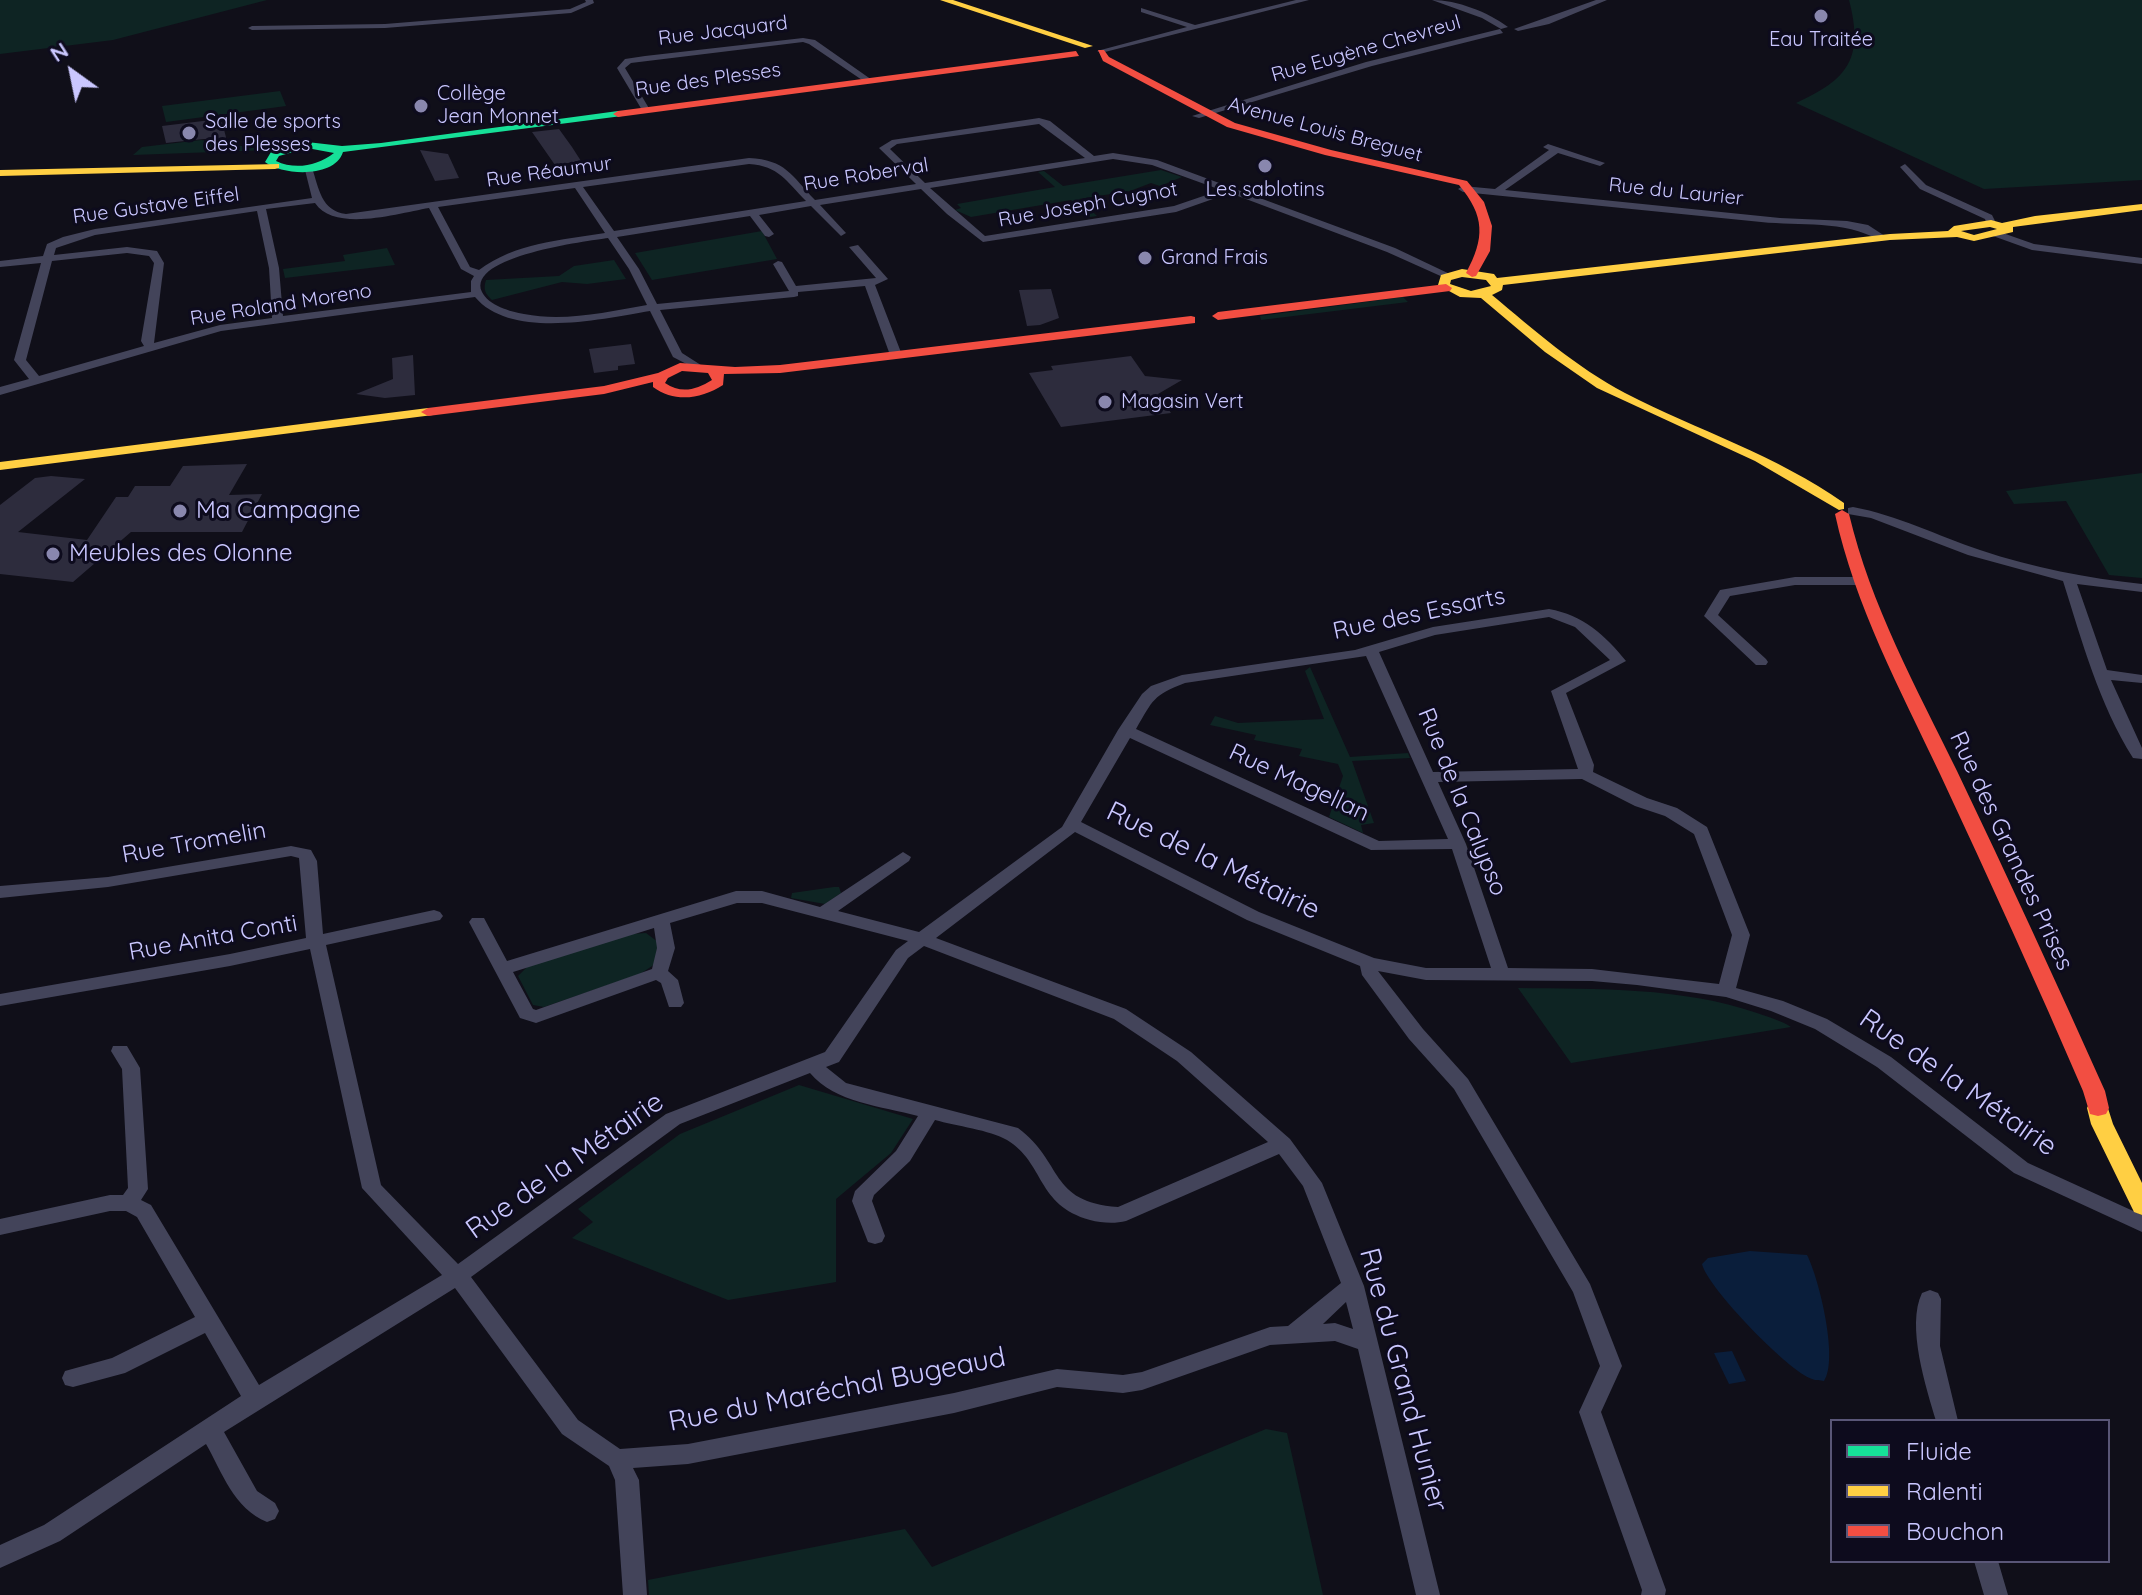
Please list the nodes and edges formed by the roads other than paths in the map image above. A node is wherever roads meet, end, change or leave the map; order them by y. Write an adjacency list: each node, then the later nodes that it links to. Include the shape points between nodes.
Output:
1 (589, 0): 11 (street, via 576,10 434,23)
2 (930, 0): 13 (street, Avenue Louis Breguet)
3 (944, 0): 13 (street, Avenue Louis Breguet)
4 (1276, 0): 8 (street)
5 (1305, 0): 8 (street)
6 (1436, 0): 12 (street, via 1485,16)
7 (1603, 0): 12 (street, Rue Eugène Chevreul, via 1540,25 1511,33)
8 (1288, 4): 10 (street)
9 (1144, 10): 10 (street)
10 (1194, 27): 13 (street)
11 (252, 28)
12 (1502, 29): 16 (street, Rue Eugène Chevreul)
13 (1085, 50): 14 (street, Rue des Plesses); 16 (street, Avenue Louis Breguet)
14 (868, 80): 15 (street, Rue des Plesses); 15 (street, Rue Jacquard, via 803,40 628,61 621,68)
15 (646, 110): 19 (street, Rue des Plesses)
16 (1198, 117): 30 (street, Avenue Louis Breguet, via 1280,146)
17 (1542, 145): 18 (street)
18 (1556, 150): 22 (street); 29 (street)
19 (336, 152): 21 (street, Rue des Plesses, via 300,146); 24 (street)
20 (1091, 158): 26 (street, Rue Roberval); 26 (street, Rue Joseph Cugnot, via 1039,121 886,145); 28 (street, Rue Roberval, via 1143,158)
21 (274, 161): 24 (street); 25 (street)
22 (1600, 163)
23 (1905, 167): 37 (street, via 1923,187)
24 (307, 168): 31 (street)
25 (0, 173)
26 (922, 184): 28 (street, Rue Joseph Cugnot, via 976,236 988,240 1176,209); 32 (street, Rue Roberval)
27 (578, 186): 32 (street, Rue Réaumur, via 757,161 779,167); 33 (street, Rue Réaumur); 38 (street)
28 (1230, 190): 49 (street, Rue Roberval, via 1391,250)
29 (1499, 190): 30 (street, Rue du Laurier); 41 (street, Rue du Laurier, via 1847,224)
30 (1469, 191): 47 (street, via 1485,212 1484,256)
31 (318, 200): 33 (street, Rue Réaumur, via 324,212 340,217); 35 (street, Rue Gustave Eiffel)
32 (810, 202): 36 (street, Rue Roberval); 39 (street, Rue Réaumur)
33 (433, 206): 48 (street, via 466,269)
34 (2142, 207): 37 (street)
35 (261, 208): 43 (street, Rue Gustave Eiffel, via 69,236 53,243); 55 (street)
36 (751, 211): 38 (street, Rue Roberval); 40 (street)
37 (2004, 226): 41 (street); 44 (street, via 2032,247)
38 (611, 233): 48 (street, Rue Roberval, via 523,251); 54 (street)
39 (841, 233)
40 (769, 234)
41 (1883, 238): 51 (street)
42 (854, 247): 50 (street, via 883,279)
43 (47, 259): 45 (street); 56 (street, via 127,250 157,256 147,341); 60 (street, via 20,360)
44 (2142, 261)
45 (0, 264)
46 (778, 264): 50 (street, via 793,289)
47 (1472, 273): 49 (street); 51 (street)
48 (481, 275): 52 (street)
49 (1447, 282): 51 (street, via 1466,295); 57 (street, via 1218,316 1202,312 1191,320)
50 (869, 283): 57 (street)
51 (1491, 288): 63 (street, via 1543,347 1595,383 1791,472)
52 (477, 294): 54 (street, via 504,312 546,319); 55 (street, Rue Roland Moreno)
53 (794, 294): 54 (street)
54 (654, 308): 58 (street)
55 (278, 321): 56 (street, Rue Roland Moreno, via 220,328)
56 (151, 348): 60 (street, Rue Roland Moreno)
57 (896, 355): 59 (street)
58 (668, 373): 59 (street); 59 (street, via 692,393); 62 (street, via 604,390)
59 (709, 374)
60 (37, 381): 61 (street, Rue Roland Moreno)
61 (0, 391)
62 (0, 466)
63 (1845, 510): 64 (street, via 1874,515 1994,561); 65 (street, Rue des Grandes Prises, via 1849,552)
64 (2069, 580): 66 (street); 69 (street)
65 (1861, 581): 68 (street, via 1795,581 1725,593 1711,616); 97 (street, Rue des Grandes Prises, via 2029,941 2094,1091 2114,1154)
66 (2142, 588)
67 (1370, 649): 71 (street, Rue des Essarts, via 1182,679 1156,689); 73 (street, Rue des Essarts, via 1433,631 1549,613 1580,621 1619,661 1558,691); 74 (street, Rue de la Calypso)
68 (1761, 662)
69 (2100, 674): 70 (street); 72 (street)
70 (2142, 679)
71 (1126, 730): 75 (street, Rue des Essarts); 76 (street, Rue Magellan, via 1377,846)
72 (2138, 755)
73 (1585, 774): 74 (street); 89 (street, via 1701,831 1741,935)
74 (1431, 777): 76 (street, Rue de la Calypso)
75 (1072, 824): 83 (street, Rue de la Métairie); 85 (street, Rue de la Métairie, via 1253,916)
76 (1458, 844): 88 (street, Rue de la Calypso)
77 (903, 857): 79 (street)
78 (0, 892): 84 (street, Rue Tromelin, via 108,882 291,851 305,854 309,861)
79 (823, 913): 81 (street, Rue du Grand Hunier, via 749,896); 83 (street, Rue du Grand Hunier)
80 (434, 916): 84 (street, Rue Anita Conti)
81 (660, 921): 86 (street, Rue du Grand Hunier); 87 (street, via 666,933)
82 (478, 922): 86 (street)
83 (922, 939): 93 (street, Rue de la Métairie, via 902,954 839,1051); 95 (street, Rue du Grand Hunier, via 1142,1026)
84 (317, 944): 90 (street, Rue Anita Conti); 101 (street, via 372,1188)
85 (1369, 963): 88 (street, Rue de la Métairie, via 1426,974); 117 (street, via 1368,971 1461,1084 1583,1290 1611,1366 1590,1412)
86 (502, 969): 87 (street, via 526,1013 536,1017)
87 (658, 973): 91 (street, via 669,980)
88 (1502, 976): 89 (street, Rue de la Métairie, via 1592,975)
89 (1726, 991): 98 (street, Rue de la Métairie, via 1821,1024 1884,1062 2021,1168)
90 (0, 1000)
91 (675, 1003)
92 (120, 1051): 96 (street, via 131,1068 138,1189)
93 (814, 1065): 94 (street, via 840,1088); 101 (street, Rue de la Métairie, via 673,1119)
94 (930, 1113): 95 (street, via 1022,1139 1057,1194 1105,1215 1119,1215); 100 (street, via 903,1156 865,1191 862,1201)
95 (1283, 1144): 102 (street, Rue du Grand Hunier, via 1312,1183)
96 (129, 1203): 99 (street); 104 (street, via 144,1211)
97 (2142, 1206)
98 (2142, 1224)
99 (0, 1227)
100 (875, 1236)
101 (457, 1276): 108 (street, Rue de la Métairie); 111 (street, via 570,1427)
102 (1353, 1286): 105 (street, Rue du Maréchal Bugeaud, via 1311,1324); 106 (street, Rue du Grand Hunier)
103 (1930, 1299): 109 (street, via 1928,1352)
104 (208, 1321): 107 (street, via 117,1366); 108 (street)
105 (1294, 1332): 106 (street, Rue du Maréchal Bugeaud, via 1335,1332); 111 (street, Rue du Maréchal Bugeaud, via 1257,1338 1142,1381 1057,1378 688,1454)
106 (1365, 1343): 116 (street, Rue du Grand Hunier)
107 (73, 1378)
108 (255, 1399): 110 (street, Rue de la Métairie)
109 (1946, 1419)
110 (210, 1429): 112 (street, via 249,1498); 113 (street, Rue de la Métairie, via 52,1533)
111 (617, 1459): 115 (street, via 627,1480)
112 (267, 1511)
113 (0, 1557)
114 (1987, 1563): 118 (street)
115 (635, 1595)
116 (1428, 1595)
117 (1653, 1595)
118 (1996, 1595)

